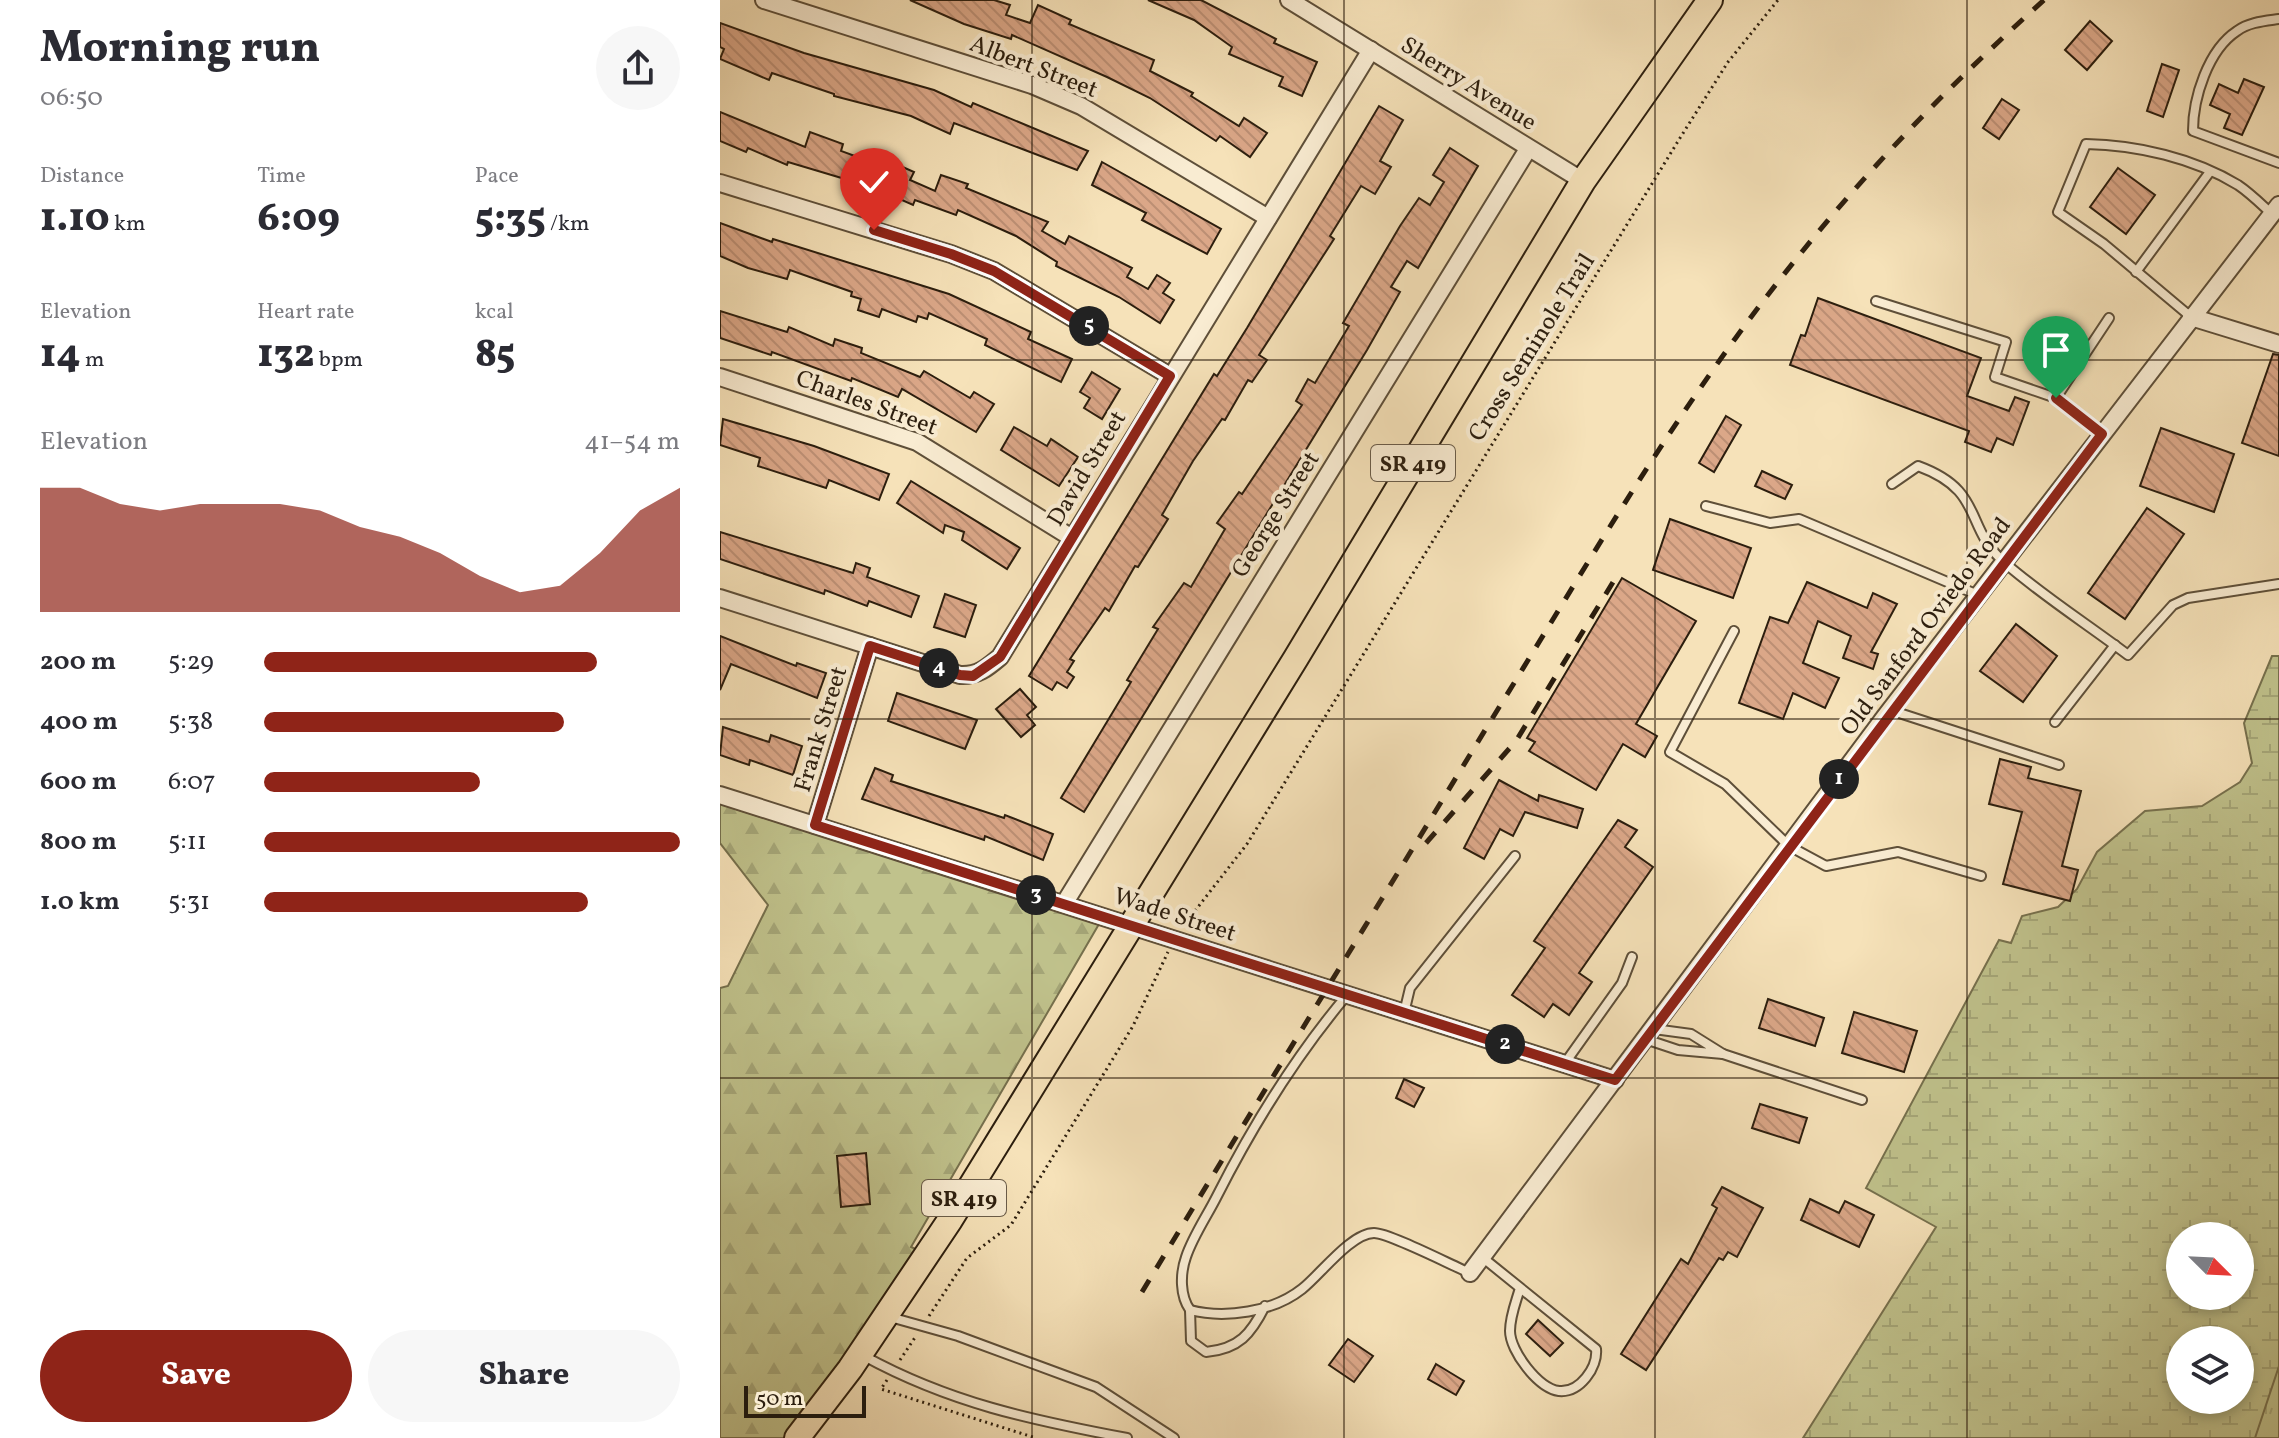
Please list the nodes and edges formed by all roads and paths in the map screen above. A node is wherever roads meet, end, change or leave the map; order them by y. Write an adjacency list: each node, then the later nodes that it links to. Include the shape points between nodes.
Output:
1 (764, 0): 13 (street, Albert Street, via 1056,96 1141,140)
2 (1289, 0): 6 (street, Sherry Avenue)
3 (1710, 0): 10 (main road, SR 419)
4 (1778, 0): 42 (path, Cross Seminole Trail, via 1728,62 1680,138 1247,844)
5 (2279, 19): 8 (lane, via 2237,31 2219,49 2193,111 2193,131)
6 (1371, 50): 7 (street, Sherry Avenue); 13 (street, David Street)
7 (1528, 149): 10 (street, Sherry Avenue); 41 (street, George Street)
8 (2279, 163)
9 (2209, 173): 12 (lane); 14 (lane); 14 (lane, via 2170,156 2123,145 2086,144 2058,212)
10 (1583, 181): 43 (main road, SR 419)
11 (720, 183): 19 (street, via 994,271)
12 (2276, 209): 16 (street, Old Sanford Oviedo Road)
13 (1268, 218): 19 (street, David Street)
14 (2136, 272): 16 (lane)
15 (1876, 301): 21 (lane, via 2006,342 1995,377)
16 (2191, 317): 18 (street); 22 (street, Old Sanford Oviedo Road)
17 (2109, 318): 21 (lane)
18 (2272, 342)
19 (1170, 376): 25 (street, David Street)
20 (720, 377): 25 (street, Charles Street, via 917,442)
21 (2056, 398): 22 (lane)
22 (2102, 434): 26 (street, Old Sanford Oviedo Road)
23 (1892, 484): 26 (lane, via 1918,466 1943,475 1969,500)
24 (1706, 506): 28 (lane, via 1770,523 1799,519)
25 (1072, 538): 32 (street, David Street, via 1000,657 985,670 960,675)
26 (2003, 562): 28 (street, Old Sanford Oviedo Road); 31 (lane)
27 (2279, 584): 31 (lane, via 2188,598 2173,605 2128,655)
28 (1978, 595): 33 (street, Old Sanford Oviedo Road)
29 (720, 598): 32 (street, David Street)
30 (1734, 631): 38 (lane, via 1670,752 1741,796)
31 (2115, 645): 34 (lane)
32 (870, 646): 37 (street, Frank Street)
33 (1890, 710): 35 (lane); 38 (street, Old Sanford Oviedo Road)
34 (2055, 722)
35 (2059, 765)
36 (720, 795): 37 (street, Wade Street)
37 (815, 825): 41 (street, Wade Street)
38 (1789, 846): 40 (lane, via 1826,866 1898,852); 48 (street, Old Sanford Oviedo Road)
39 (1515, 856): 47 (lane, via 1410,988)
40 (1981, 876)
41 (1064, 904): 43 (street, Wade Street)
42 (1189, 918)
43 (1129, 925): 46 (street, Wade Street); 58 (main road, SR 419, via 950,1220)
44 (1632, 957): 50 (lane, via 1622,983)
45 (1165, 958): 59 (path, via 1133,1026 1011,1225 967,1258)
46 (1348, 995): 47 (street, Wade Street); 57 (lane, via 1291,1068 1186,1256 1182,1274)
47 (1404, 1013): 50 (street, Wade Street)
48 (1649, 1034): 49 (lane, via 1678,1050); 49 (lane, via 1691,1034); 51 (street, Old Sanford Oviedo Road)
49 (1723, 1054): 52 (lane)
50 (1565, 1063): 51 (street, Wade Street)
51 (1615, 1080): 53 (street, Old Sanford Oviedo Road)
52 (1862, 1100)
53 (1482, 1257): 54 (street, Old Sanford Oviedo Road); 55 (lane)
54 (1470, 1273): 56 (lane, via 1387,1234 1370,1232 1300,1290)
55 (1520, 1288): 55 (lane, via 1596,1349 1597,1360 1588,1375 1571,1389 1547,1385 1513,1346 1512,1316)
56 (1265, 1306): 57 (lane, via 1211,1315); 57 (lane, via 1246,1339 1206,1352 1191,1341)
57 (1190, 1310)
58 (885, 1316): 59 (lane); 60 (main road, SR 419)
59 (922, 1327): 61 (path); 65 (lane, via 1096,1387)
60 (860, 1354): 61 (lane); 62 (main road, SR 419)
61 (892, 1371): 63 (path, via 881,1389); 64 (lane, via 971,1404)
62 (797, 1438)
63 (1036, 1438)
64 (1127, 1438)
65 (1174, 1438)

